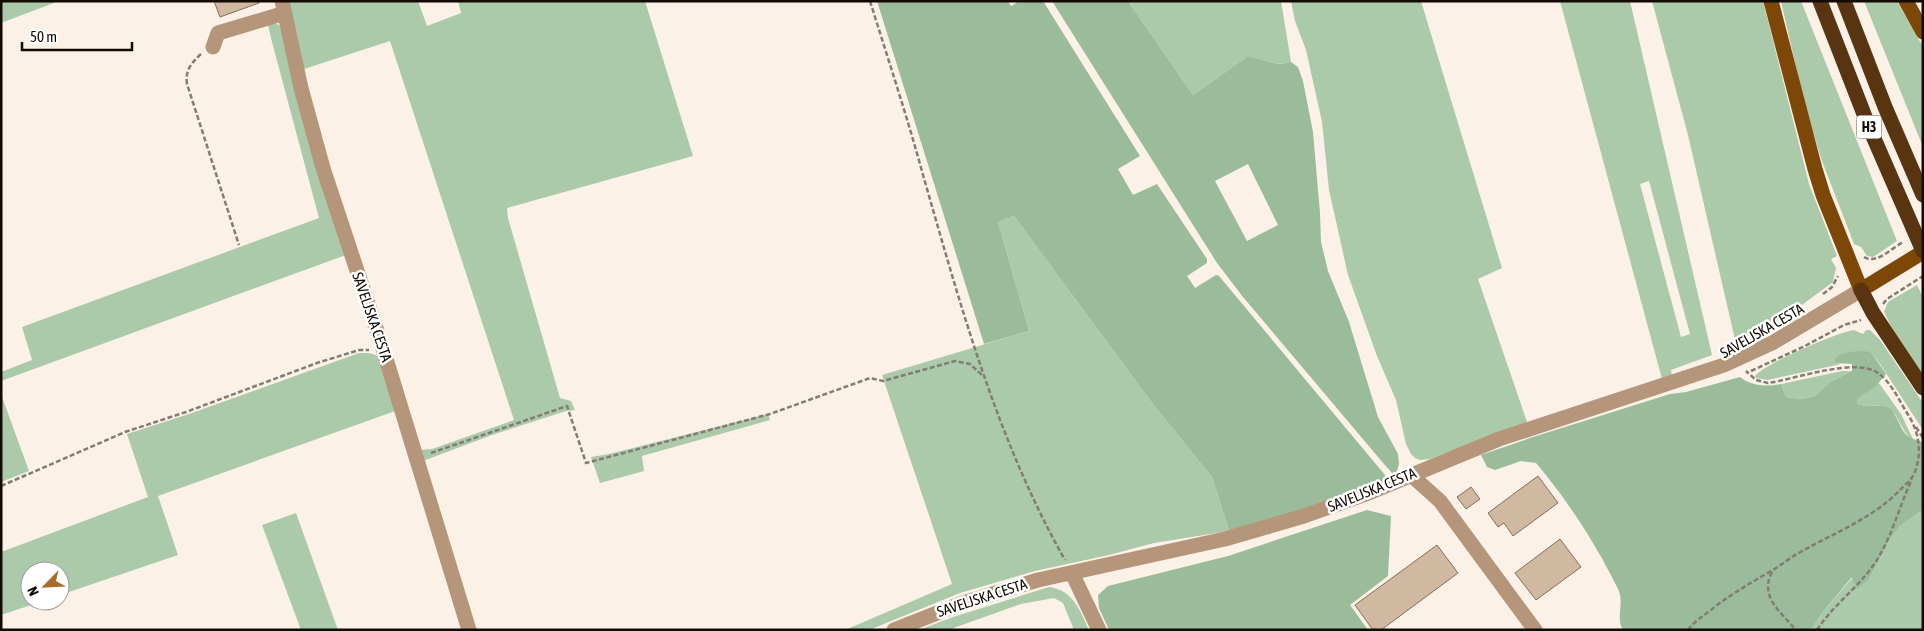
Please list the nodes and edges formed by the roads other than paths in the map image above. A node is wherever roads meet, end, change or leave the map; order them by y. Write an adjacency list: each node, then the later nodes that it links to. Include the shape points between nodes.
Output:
1 (1772, 1): 10 (main road, via 1823,195)
2 (1820, 1): 9 (highway, H3)
3 (1844, 1): 8 (highway, H3)
4 (1906, 1): 6 (main road)
5 (284, 7): 7 (street, via 218,33); 14 (street, SAVELJSKA CESTA, via 301,88 323,168 383,349)
6 (1923, 32)
7 (213, 46)
8 (1923, 195)
9 (1923, 252): 10 (main road)
10 (1861, 290): 11 (highway); 12 (street, SAVELJSKA CESTA, via 1772,343 1740,358 1499,439)
11 (1923, 388)
12 (1411, 475): 13 (street, SAVELJSKA CESTA, via 1260,530); 17 (street, via 1440,501)
13 (1072, 573): 15 (street, SAVELJSKA CESTA, via 960,604); 16 (street)
14 (469, 630)
15 (894, 630)
16 (1099, 630)
17 (1536, 630)

